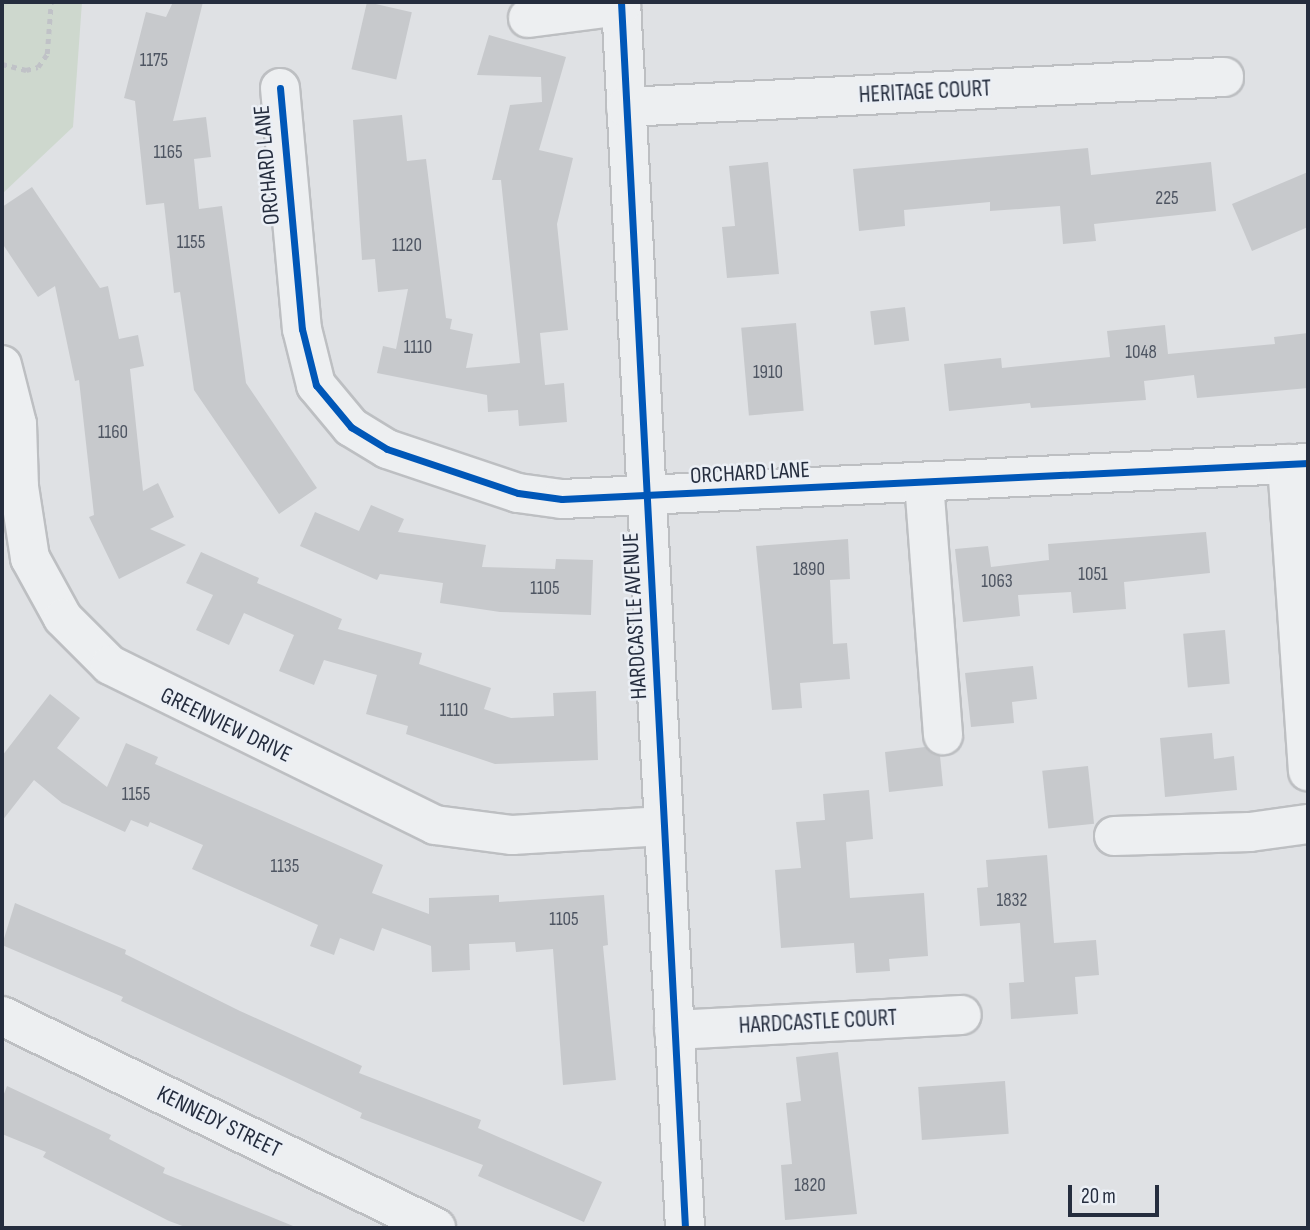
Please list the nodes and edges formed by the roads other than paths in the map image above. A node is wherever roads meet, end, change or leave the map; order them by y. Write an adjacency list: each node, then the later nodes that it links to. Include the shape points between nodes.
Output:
1 (621, 4): 2 (street); 5 (street, HARDCASTLE AVENUE)
2 (528, 18)
3 (1224, 77): 5 (street, HERITAGE COURT)
4 (280, 88): 9 (street, ORCHARD LANE, via 302,329 316,385 351,427 387,449 518,494 562,499)
5 (626, 107): 9 (street, HARDCASTLE AVENUE)
6 (2, 365): 13 (street, GREENVIEW DRIVE, via 17,424 19,487 30,558 63,618 110,664 435,825 512,835)
7 (1298, 464): 8 (street, ORCHARD LANE); 11 (street)
8 (924, 482): 9 (street, ORCHARD LANE); 10 (street)
9 (649, 498): 13 (street, HARDCASTLE AVENUE)
10 (943, 735)
11 (1308, 771)
12 (1308, 824): 14 (street, via 1250,832)
13 (664, 826): 17 (street, HARDCASTLE AVENUE)
14 (1114, 836)
15 (962, 1015): 17 (street, HARDCASTLE COURT)
16 (2, 1016): 18 (street, KENNEDY STREET)
17 (674, 1030): 19 (street, HARDCASTLE AVENUE)
18 (436, 1228)
19 (685, 1228)

